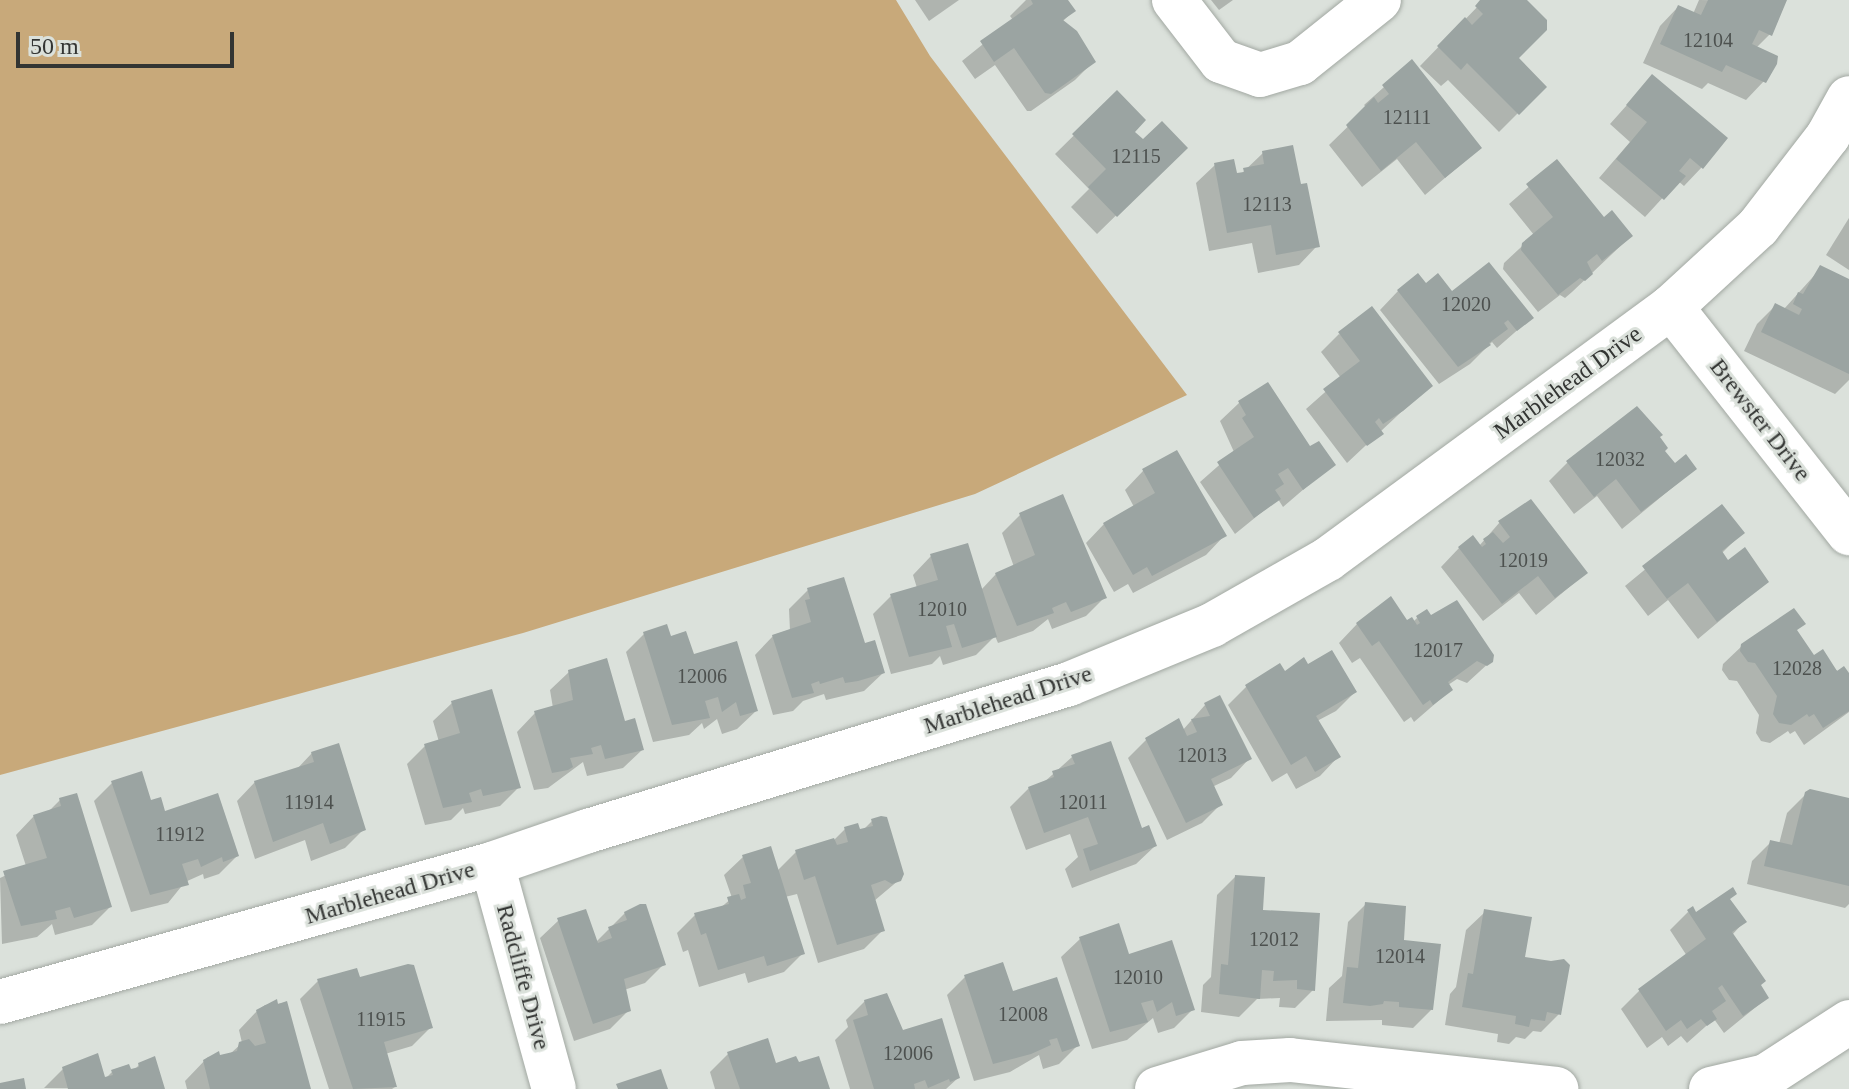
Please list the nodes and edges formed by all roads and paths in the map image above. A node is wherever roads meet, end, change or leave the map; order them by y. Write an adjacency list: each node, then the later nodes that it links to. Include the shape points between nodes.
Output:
1 (1174, 0): 2 (street, via 1221,61 1260,75 1300,63)
2 (1379, 0)
3 (1849, 98): 4 (street, Marblehead Drive, via 1828,136 1758,227)
4 (1671, 307): 5 (street, Brewster Drive); 6 (street, Marblehead Drive, via 1328,559 1212,625 1069,684)
5 (1849, 533)
6 (492, 864): 7 (street, Marblehead Drive); 9 (street, Radcliffe Drive)
7 (0, 1002)
8 (1849, 1022): 12 (street, via 1766,1076)
9 (554, 1089)
10 (1157, 1089): 11 (street, via 1242,1063 1290,1060)
11 (1556, 1089)
12 (1711, 1089)

